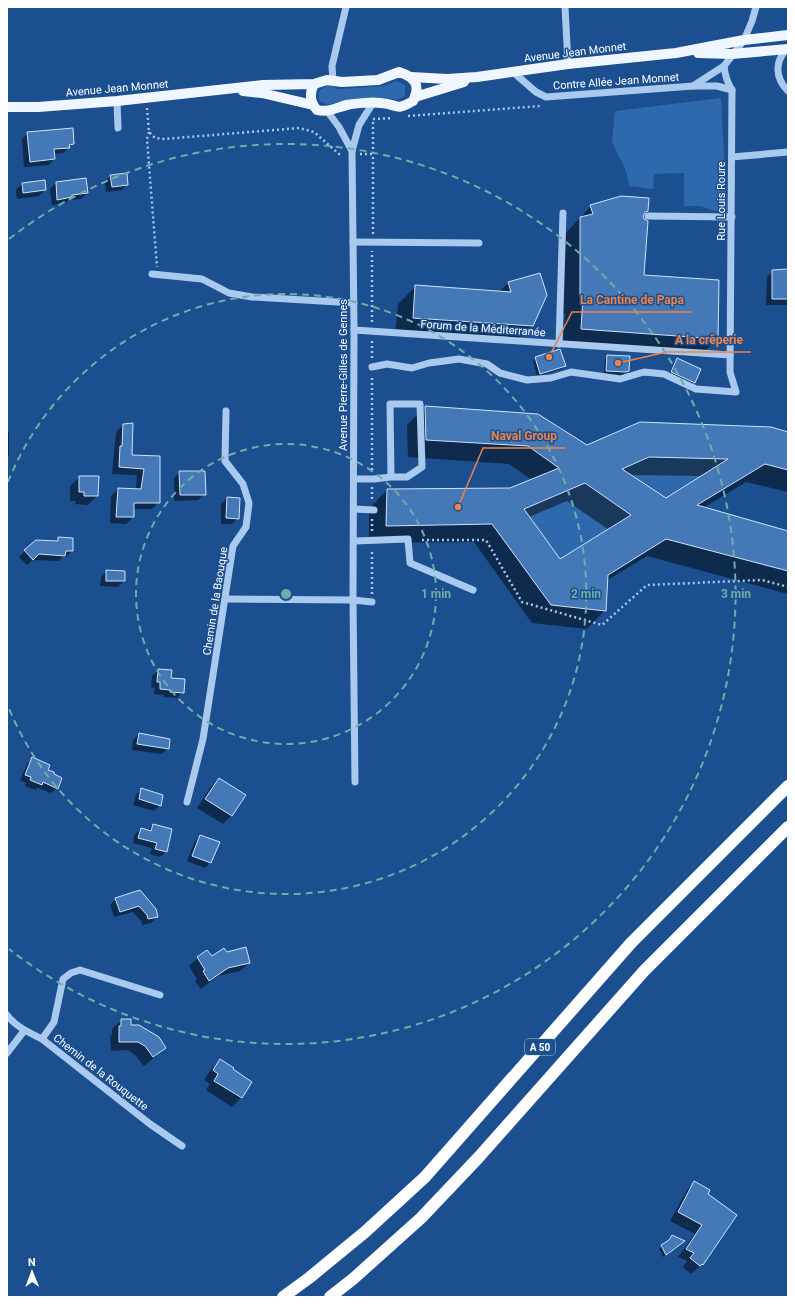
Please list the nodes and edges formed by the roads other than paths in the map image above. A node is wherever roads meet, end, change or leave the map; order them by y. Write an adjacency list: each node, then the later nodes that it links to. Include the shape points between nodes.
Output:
1 (346, 7): 14 (street, via 332,66)
2 (565, 7): 9 (street)
3 (756, 7): 5 (street)
4 (788, 35): 5 (main road, Avenue Jean Monnet)
5 (744, 40): 7 (main road, Avenue Jean Monnet); 8 (street)
6 (787, 49): 8 (main road, Avenue Jean Monnet); 19 (street, via 777,66 778,76)
7 (676, 54): 8 (main road, Avenue Jean Monnet); 9 (main road, Avenue Jean Monnet)
8 (732, 54): 10 (street)
9 (568, 64): 11 (main road, Avenue Jean Monnet)
10 (724, 66): 16 (street, Contre Allée Jean Monnet); 18 (street, Rue Louis Roure, via 727,82)
11 (513, 72): 13 (main road, Avenue Jean Monnet); 16 (street, Contre Allée Jean Monnet, via 536,92 546,97)
12 (411, 77): 13 (main road, Avenue Jean Monnet); 14 (main road, Avenue Jean Monnet, via 400,72 378,80); 20 (main road, via 417,86)
13 (477, 77): 20 (main road, Avenue Jean Monnet)
14 (333, 81): 15 (main road, Avenue Jean Monnet, via 319,81)
15 (314, 84): 17 (main road, Avenue Jean Monnet, via 263,85); 23 (main road, via 310,95)
16 (693, 86): 18 (street, via 718,86)
17 (230, 89): 21 (main road, Avenue Jean Monnet); 23 (main road, Avenue Jean Monnet, via 262,93)
18 (732, 90): 29 (street, Rue Louis Roure)
19 (788, 90)
20 (415, 97): 22 (main road, Avenue Jean Monnet, via 413,101 401,107)
21 (117, 101): 24 (main road, Avenue Jean Monnet); 26 (street)
22 (372, 103): 25 (main road, Avenue Jean Monnet, via 348,104); 27 (street, Avenue Pierre-Gilles de Gennes, via 359,125)
23 (313, 105): 25 (main road, Avenue Jean Monnet, via 318,110)
24 (7, 107)
25 (327, 111): 27 (street, Avenue Pierre-Gilles de Gennes)
26 (118, 128)
27 (352, 151): 33 (street, Avenue Pierre-Gilles de Gennes)
28 (788, 152): 29 (street)
29 (732, 157): 32 (street, Rue Louis Roure)
30 (563, 213): 38 (street)
31 (648, 216): 32 (street)
32 (732, 217): 39 (street, Rue Louis Roure)
33 (353, 242): 34 (street); 36 (street, Avenue Pierre-Gilles de Gennes)
34 (479, 243)
35 (155, 274): 36 (street, via 202,279 229,293 252,297)
36 (354, 303): 37 (street, Avenue Pierre-Gilles de Gennes)
37 (354, 330): 38 (street, Forum de la Méditerranée); 43 (street, Avenue Pierre-Gilles de Gennes)
38 (559, 344): 39 (street, Forum de la Méditerranée)
39 (730, 355): 40 (street, Rue Louis Roure, via 730,372 736,392 696,389 664,374 644,372 620,379 571,372 552,378 527,380 500,373 487,364 459,359 412,368 387,364)
40 (372, 367)
41 (226, 411): 48 (street, Chemin de la Baouque, via 225,461 243,484 250,503 246,527 233,546)
42 (391, 477): 42 (street, via 406,477 422,467 420,404 390,404); 43 (street)
43 (354, 479): 44 (street, Avenue Pierre-Gilles de Gennes)
44 (354, 509): 45 (street); 46 (street, Avenue Pierre-Gilles de Gennes)
45 (374, 510)
46 (354, 541): 47 (street, via 408,539 410,563); 49 (street, Avenue Pierre-Gilles de Gennes)
47 (473, 590)
48 (226, 599): 49 (street); 53 (street, Chemin de la Baouque, via 203,739)
49 (353, 600): 50 (street); 51 (street, Avenue Pierre-Gilles de Gennes)
50 (372, 602)
51 (355, 782)
52 (788, 786): 61 (highway, A 50, via 631,943 425,1177 365,1232)
53 (187, 802)
54 (788, 827): 62 (highway, A 50, via 644,971 478,1158 421,1218)
55 (160, 995): 58 (street, via 80,970 71,973 63,979 54,1022)
56 (7, 1015): 57 (street, Chemin de la Rouquette)
57 (24, 1030): 58 (street, Chemin de la Rouquette); 59 (street)
58 (42, 1039): 60 (street, Chemin de la Rouquette)
59 (7, 1053)
60 (182, 1146)
61 (283, 1297)
62 (330, 1297)

